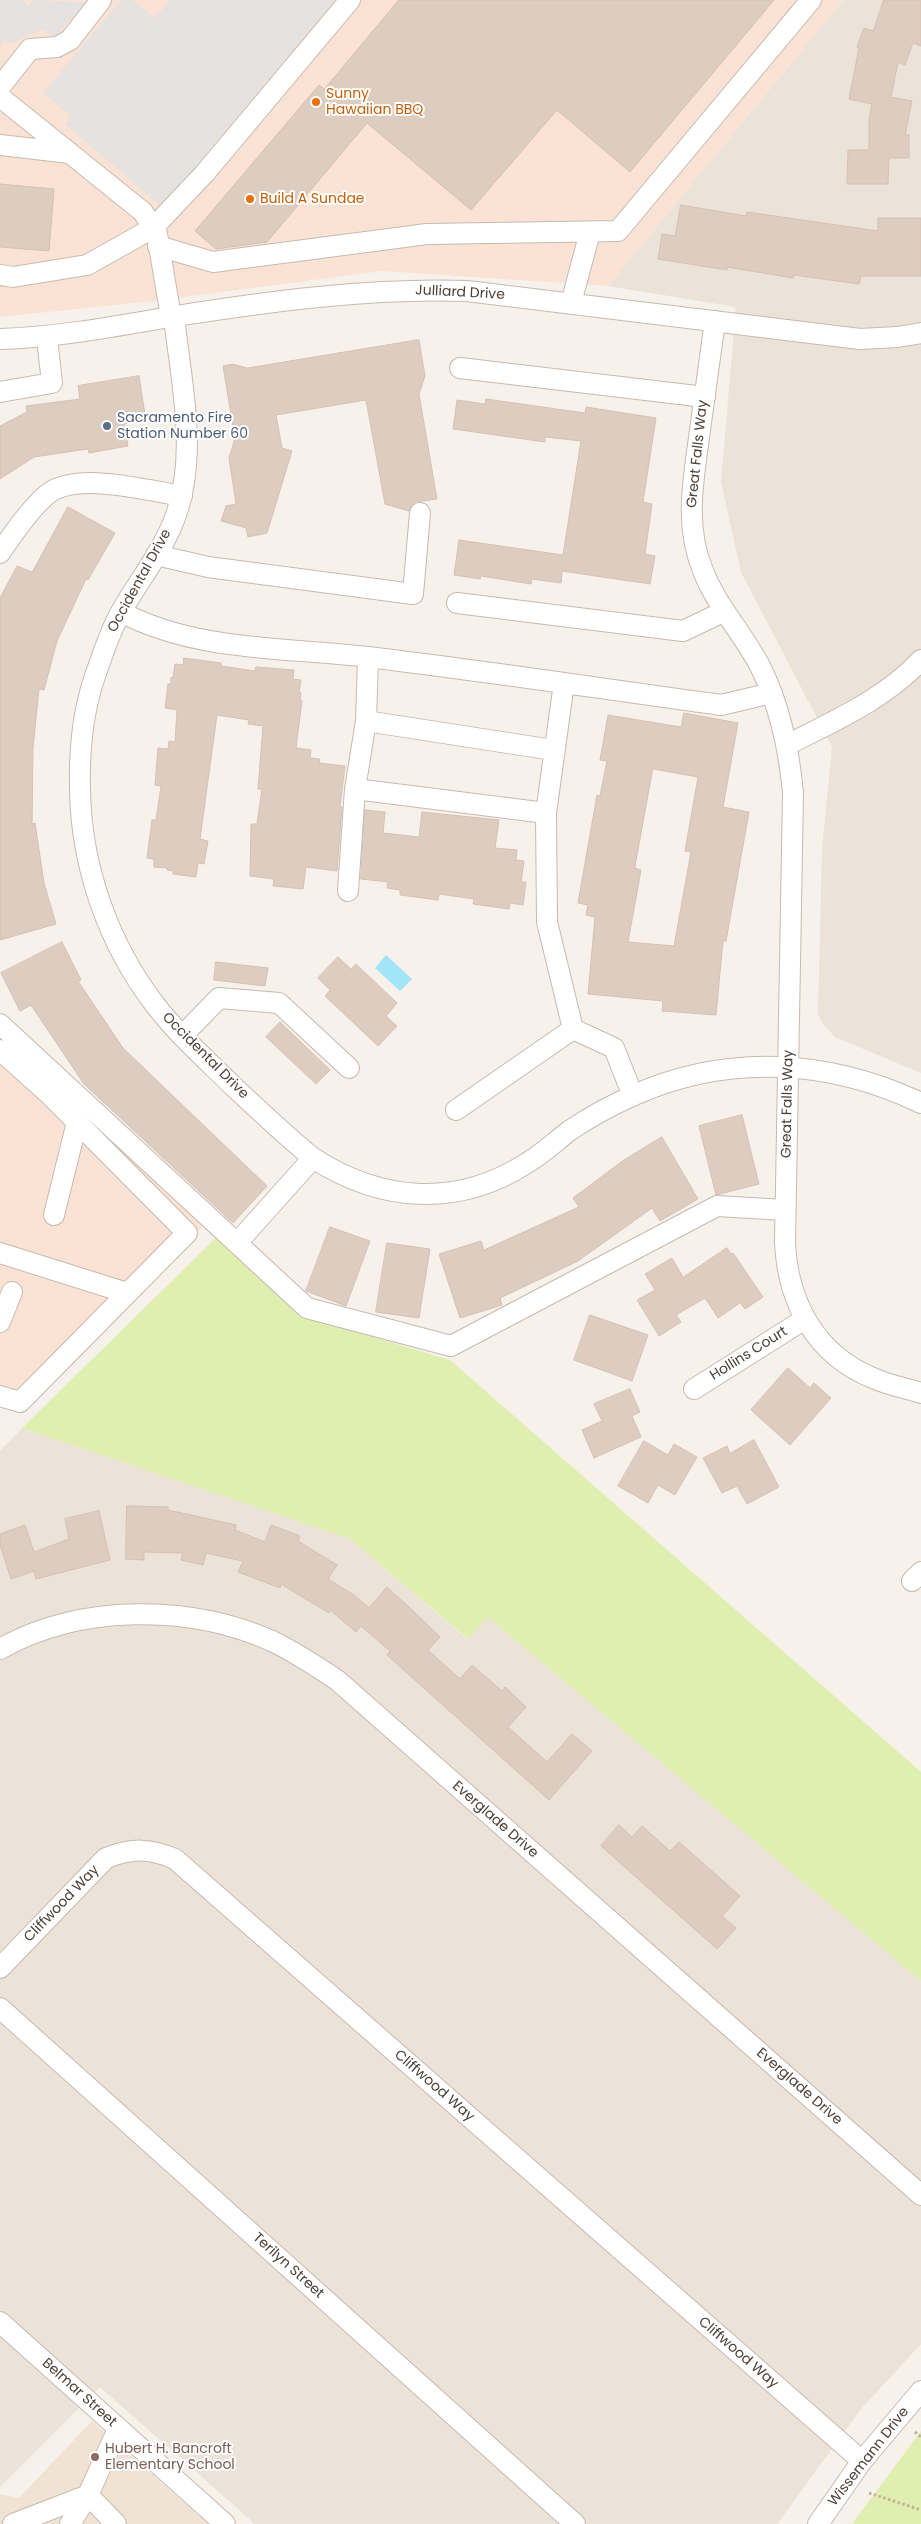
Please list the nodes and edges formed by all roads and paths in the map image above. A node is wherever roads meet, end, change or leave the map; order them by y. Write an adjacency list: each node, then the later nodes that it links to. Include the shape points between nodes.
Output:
1 (101, 0): 4 (street, via 70,40 57,47 30,49)
2 (350, 0): 9 (street, via 205,173)
3 (812, 0): 8 (street, via 618,231)
4 (0, 87)
5 (0, 97): 7 (street)
6 (0, 145): 7 (street)
7 (70, 153): 9 (street, via 144,212)
8 (590, 232): 9 (street, via 427,234 212,262); 11 (street)
9 (156, 237): 10 (street, via 87,265); 12 (street, Occidental Drive)
10 (0, 275)
11 (571, 304): 12 (street, Julliard Drive, via 467,291 421,290 243,306); 13 (street, Julliard Drive)
12 (173, 317): 15 (street, Julliard Drive); 20 (street, Occidental Drive, via 188,438)
13 (715, 321): 14 (street, Julliard Drive, via 860,339); 19 (street, Great Falls Way)
14 (921, 333)
15 (47, 338): 16 (street, Julliard Drive); 18 (street, via 52,383)
16 (0, 339)
17 (460, 368): 19 (street)
18 (0, 392)
19 (704, 396): 25 (street, Great Falls Way, via 690,500 692,531 701,568)
20 (182, 496): 22 (street, via 86,482 70,483 40,501); 23 (street, Occidental Drive, via 176,516)
21 (420, 513): 23 (street, via 413,594 208,566)
22 (0, 553)
23 (156, 555): 26 (street, Occidental Drive)
24 (457, 602): 25 (street, via 683,631)
25 (725, 611): 30 (street, Great Falls Way, via 760,666)
26 (121, 612): 27 (street, via 171,633 211,643); 39 (street, Occidental Drive, via 111,631 86,710 79,774 83,832 99,901 119,948 144,989)
27 (368, 657): 29 (street); 31 (street)
28 (921, 660): 32 (street, via 888,689 849,714)
29 (564, 683): 30 (street, via 721,704); 33 (street)
30 (772, 693): 32 (street, Great Falls Way)
31 (366, 721): 33 (street); 34 (street)
32 (787, 745): 41 (street, Great Falls Way, via 793,793)
33 (553, 750): 35 (street)
34 (354, 789): 35 (street); 36 (street)
35 (546, 814): 38 (street, via 548,922)
36 (348, 891)
37 (0, 1024): 50 (street)
38 (573, 1029): 43 (street, via 614,1048); 45 (street)
39 (182, 1036): 42 (street, via 219,998 279,1003); 47 (street, Occidental Drive)
40 (0, 1050): 46 (street)
41 (788, 1066): 43 (street, Occidental Drive, via 725,1070 687,1077); 44 (street, Occidental Drive, via 827,1070 858,1078); 48 (street, Great Falls Way)
42 (349, 1068)
43 (633, 1096): 47 (street, Occidental Drive, via 585,1121 527,1163 498,1179 452,1192 412,1194 387,1191 332,1171)
44 (921, 1104)
45 (456, 1110)
46 (77, 1122): 49 (street); 53 (street, via 187,1233)
47 (313, 1158): 50 (street)
48 (785, 1210): 50 (street, via 718,1206 451,1346 306,1308); 54 (street, Great Falls Way, via 786,1268 792,1292)
49 (54, 1215)
50 (237, 1244)
51 (0, 1253): 53 (street)
52 (12, 1292): 55 (street)
53 (127, 1294): 58 (street, via 20,1402)
54 (805, 1319): 56 (street, Hollins Court); 57 (street, Great Falls Way, via 824,1345 847,1365 874,1379)
55 (0, 1322)
56 (694, 1389)
57 (921, 1393)
58 (0, 1396)
59 (0, 1649): 62 (street, Everglade Drive, via 38,1632 76,1622 114,1615 158,1614 234,1628 305,1658 344,1686)
60 (0, 1968): 68 (street, Cliffwood Way, via 106,1858 140,1849 158,1851 175,1859)
61 (0, 2008): 76 (street, Terilyn Street)
62 (921, 2195)
63 (0, 2322): 65 (street, Belmar Street)
64 (921, 2391): 68 (street, Wissemann Drive)
65 (118, 2429): 70 (street); 75 (street, Belmar Street)
66 (915, 2432): 67 (path)
67 (921, 2437)
68 (862, 2461): 77 (street, Wissemann Drive)
69 (870, 2493): 71 (path)
70 (88, 2496): 72 (street); 73 (street); 74 (street)
71 (921, 2510)
72 (13, 2524)
73 (70, 2524)
74 (116, 2524)
75 (225, 2524)
76 (575, 2524)
77 (818, 2524)

